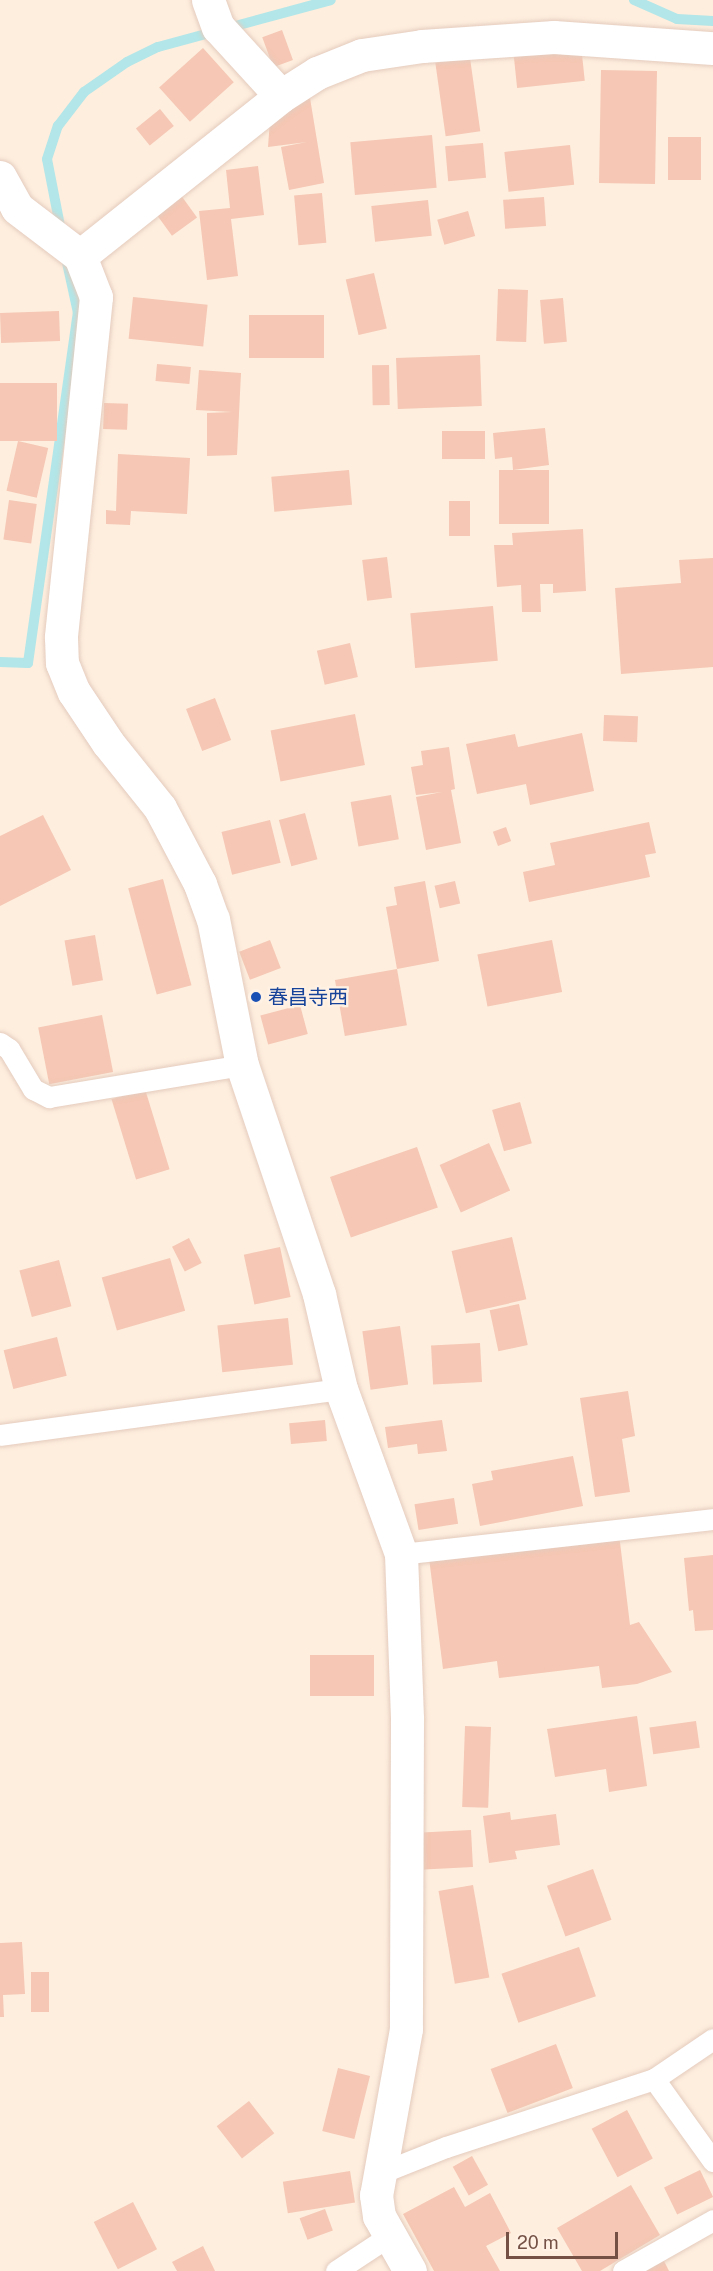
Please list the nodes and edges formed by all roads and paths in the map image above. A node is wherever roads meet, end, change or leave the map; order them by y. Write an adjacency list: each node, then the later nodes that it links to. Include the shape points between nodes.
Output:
1 (208, 0): 3 (street, via 218,27)
2 (713, 48): 3 (street, via 554,37 422,46 362,55 317,73)
3 (281, 96): 6 (street)
4 (0, 177): 5 (street)
5 (8, 212): 6 (street)
6 (80, 256): 8 (street, via 96,297 61,637 62,663 74,692 108,743 160,808 200,884 213,919)
7 (0, 1043): 8 (lane, via 9,1049 33,1089 49,1097)
8 (242, 1065): 9 (street, via 319,1294)
9 (341, 1389): 10 (lane); 12 (street)
10 (0, 1435)
11 (713, 1519): 12 (lane)
12 (401, 1554): 16 (street, via 407,1719 406,2029)
13 (713, 2038): 14 (lane)
14 (654, 2079): 15 (lane); 16 (lane, via 446,2147)
15 (713, 2161)
16 (378, 2174): 18 (street, via 379,2216)
17 (713, 2220): 21 (lane)
18 (389, 2236): 19 (lane); 20 (street)
19 (336, 2271)
20 (410, 2271)
21 (623, 2271)

